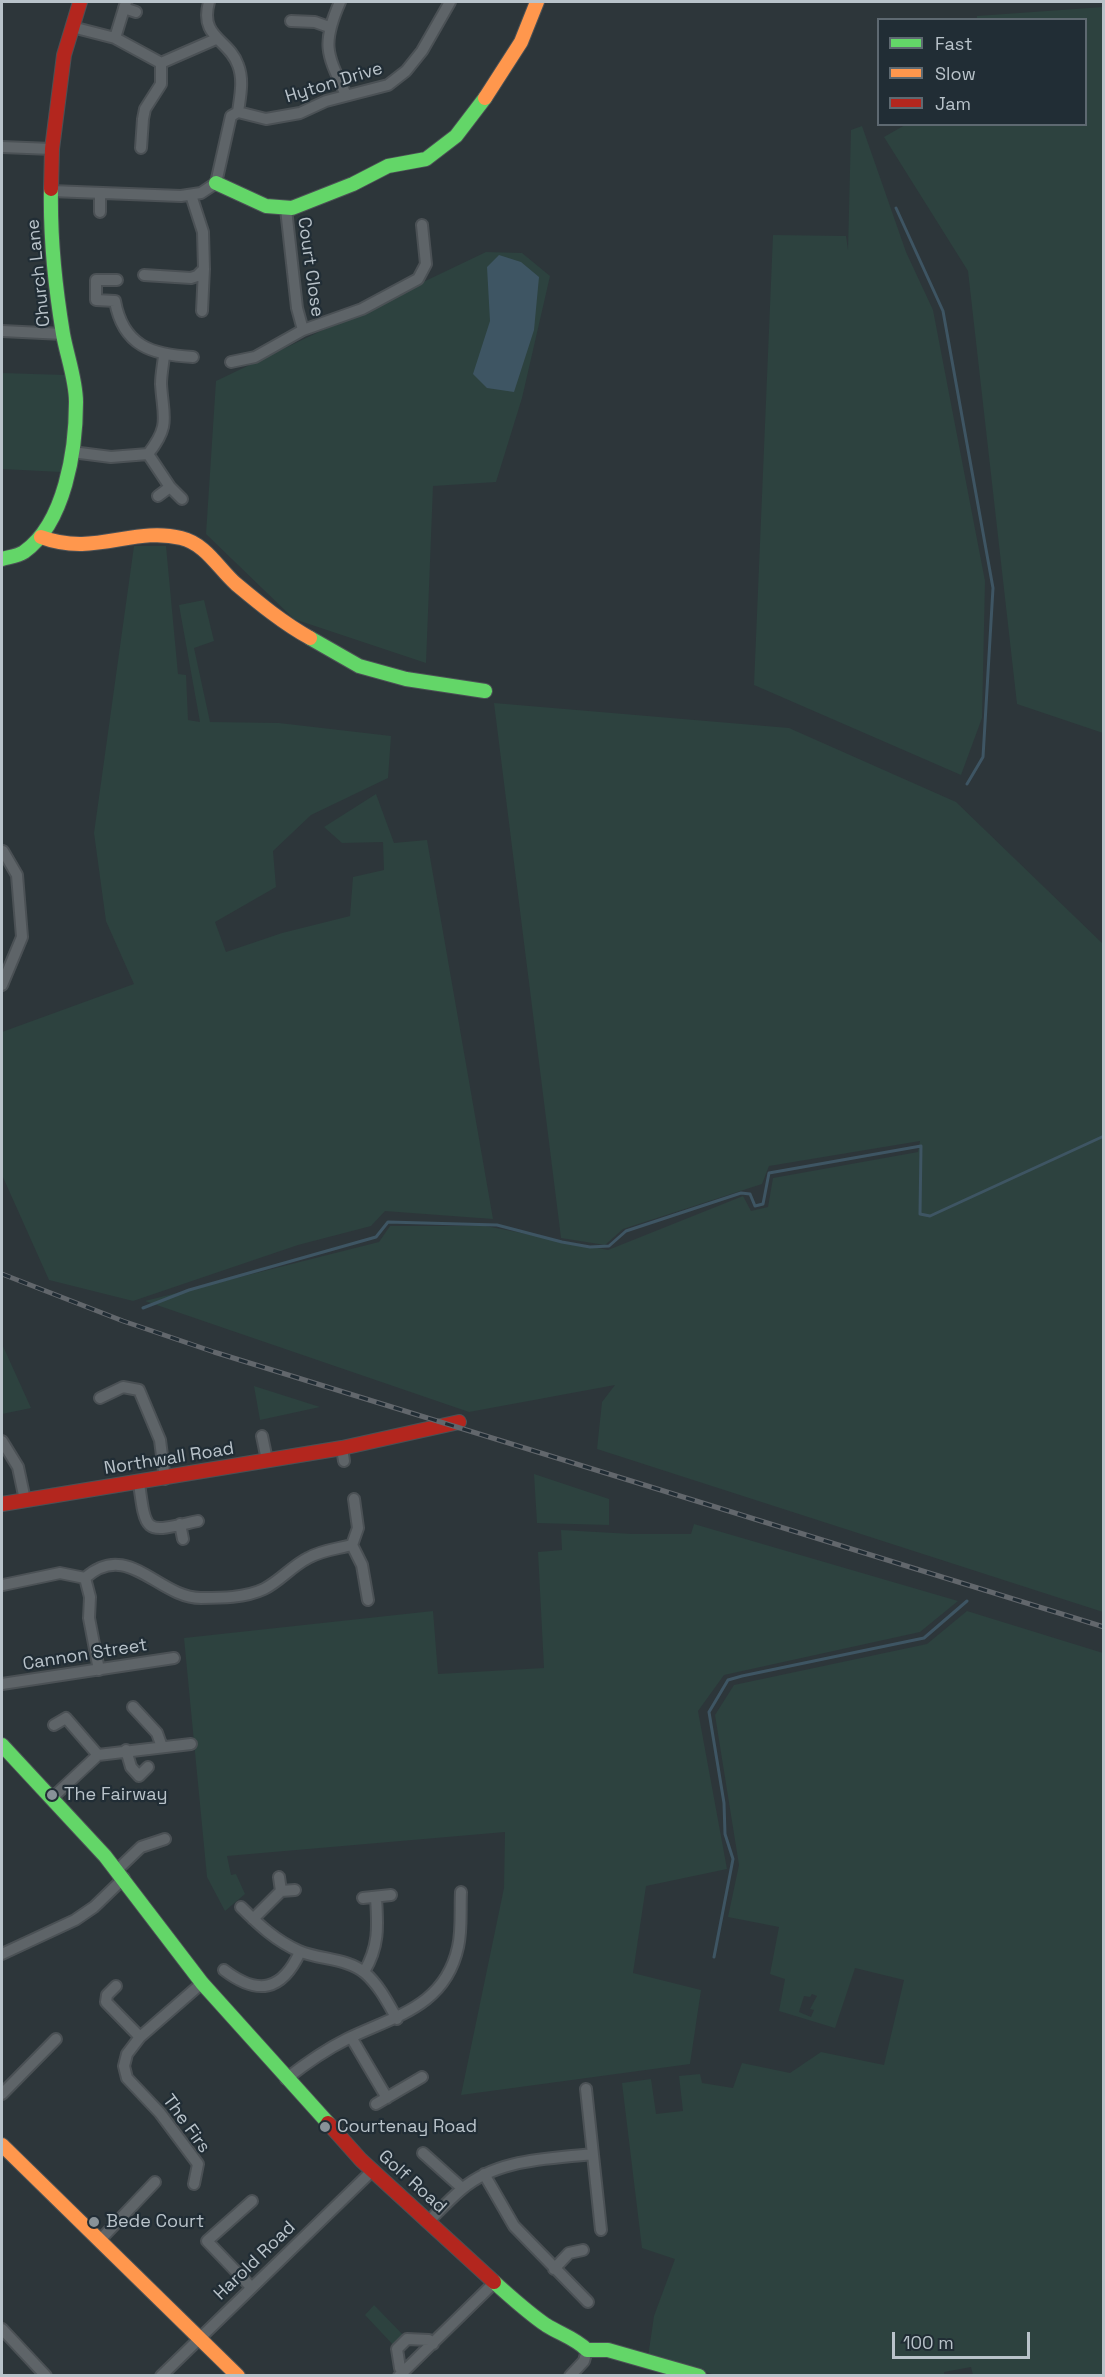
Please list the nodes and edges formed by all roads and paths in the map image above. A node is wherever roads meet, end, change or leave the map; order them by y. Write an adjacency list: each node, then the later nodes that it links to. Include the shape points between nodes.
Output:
1 (80, 2): 9 (street, Church Lane)
2 (209, 2): 12 (street, via 207,21)
3 (340, 2): 10 (street)
4 (450, 2): 14 (street, Hyton Drive, via 422,51 397,79)
5 (537, 2): 23 (street, via 521,42 488,95 443,148 426,159 388,166 353,184)
6 (125, 5): 7 (street); 11 (street)
7 (136, 12)
8 (291, 21): 10 (street)
9 (72, 27): 11 (street); 18 (street, Church Lane, via 64,56)
10 (329, 27): 14 (street, via 327,49)
11 (115, 38): 13 (street)
12 (216, 39): 13 (street); 15 (street, via 238,65)
13 (161, 63): 17 (street, via 160,84 135,130)
14 (346, 95): 15 (street, Hyton Drive, via 300,113 266,119)
15 (238, 112): 19 (street, via 231,116)
16 (2, 147): 18 (street)
17 (141, 148)
18 (52, 149): 20 (street, Church Lane)
19 (216, 183): 22 (street, via 201,194); 23 (street, via 266,206)
20 (51, 191): 21 (street); 32 (street, Church Lane, via 51,238)
21 (100, 193): 22 (street); 24 (street)
22 (191, 195): 26 (street, via 203,231)
23 (286, 208): 30 (street, Court Close)
24 (100, 212)
25 (422, 225): 30 (street, Court Close, via 426,264 418,279 362,309)
26 (204, 269): 27 (street, via 190,278); 29 (street)
27 (144, 275)
28 (117, 280): 33 (street, via 96,280 96,300 114,301 117,315 136,343)
29 (202, 311)
30 (303, 330): 35 (street, Court Close, via 255,357)
31 (2, 331): 32 (street)
32 (63, 334): 36 (street, Church Lane, via 76,400)
33 (164, 356): 34 (street); 37 (street, via 161,382 165,429)
34 (193, 357)
35 (231, 362)
36 (72, 452): 37 (street, via 111,457); 41 (street, Church Lane, via 57,512)
37 (148, 454): 38 (street)
38 (170, 487): 39 (street); 40 (street)
39 (158, 496)
40 (182, 499)
41 (41, 537): 42 (street, Church Lane, via 22,554); 43 (street, via 63,545 188,538 278,620 359,666 406,679)
42 (2, 559)
43 (484, 691)
44 (3, 851): 45 (street, via 17,874 22,938)
45 (2, 985)
46 (100, 1398): 51 (street, via 123,1387 139,1390 160,1440)
47 (459, 1422): 50 (street, Northwall Road, via 343,1455)
48 (262, 1436): 50 (street)
49 (2, 1441): 54 (street, via 18,1467)
50 (267, 1460): 51 (street, Northwall Road)
51 (165, 1479): 52 (street, Northwall Road)
52 (140, 1483): 54 (street, Northwall Road); 57 (street, via 147,1524 155,1528)
53 (354, 1499): 59 (street, via 350,1512 358,1528)
54 (25, 1500): 55 (street, Northwall Road)
55 (2, 1504)
56 (198, 1521): 57 (street)
57 (180, 1524): 58 (street)
58 (183, 1539)
59 (352, 1545): 61 (street, via 308,1558); 64 (street)
60 (85, 1578): 61 (street, via 103,1565 121,1565 137,1569 180,1594 198,1598 248,1595); 63 (street, via 60,1573); 68 (street)
61 (272, 1585): 65 (street)
62 (379, 1586): 64 (street)
63 (2, 1587)
64 (367, 1587): 66 (street)
65 (278, 1594)
66 (368, 1600)
67 (174, 1658): 68 (street, Cannon Street)
68 (99, 1670): 69 (street, Cannon Street)
69 (2, 1684)
70 (133, 1707): 74 (street, via 157,1733)
71 (54, 1725): 76 (street, via 66,1718)
72 (191, 1744): 74 (street)
73 (2, 1745): 78 (street, Golf Road)
74 (162, 1747): 75 (street)
75 (126, 1750): 76 (street); 77 (street, via 131,1767 139,1776)
76 (98, 1755): 78 (street)
77 (148, 1767)
78 (51, 1799): 80 (street, Golf Road)
79 (165, 1839): 80 (street, via 141,1847)
80 (120, 1874): 91 (street, via 94,1907 75,1920); 94 (street, Golf Road)
81 (279, 1877): 82 (street)
82 (281, 1890): 83 (street); 89 (street)
83 (295, 1890)
84 (461, 1892): 96 (street, via 458,1947 448,1972 417,2008)
85 (391, 1895): 87 (street)
86 (363, 1898): 87 (street)
87 (376, 1898): 93 (street, via 378,1938)
88 (241, 1907): 89 (street)
89 (253, 1919): 90 (street, via 269,1934)
90 (300, 1952): 92 (street, via 292,1969 273,1984 254,1987 238,1974); 93 (street)
91 (2, 1954)
92 (224, 1970)
93 (364, 1972): 96 (street)
94 (202, 1983): 97 (street); 101 (street, Golf Road)
95 (116, 1986): 97 (street, via 106,2002)
96 (397, 2019): 98 (street)
97 (140, 2037): 112 (street, The Firs, via 127,2054 124,2066 128,2078 198,2164)
98 (351, 2037): 101 (street); 104 (street)
99 (56, 2040): 103 (street)
100 (422, 2077): 104 (street, via 413,2089)
101 (286, 2079): 109 (street, Golf Road)
102 (586, 2090): 108 (street)
103 (2, 2094)
104 (387, 2098): 105 (street)
105 (376, 2104)
106 (2, 2145): 119 (street)
107 (423, 2153): 113 (street, via 437,2158)
108 (592, 2154): 110 (street, via 505,2166); 115 (street)
109 (372, 2171): 117 (street, Golf Road); 123 (street, Harold Road)
110 (484, 2175): 113 (street); 121 (street, via 508,2218)
111 (155, 2182): 119 (street)
112 (194, 2184)
113 (462, 2188): 117 (street)
114 (252, 2200): 123 (street, via 236,2209 203,2244)
115 (600, 2214): 116 (street); 118 (street)
116 (613, 2215)
117 (428, 2222): 122 (street, Golf Road)
118 (601, 2230)
119 (101, 2239): 126 (street)
120 (583, 2250): 121 (street, via 569,2253)
121 (554, 2269): 124 (street)
122 (494, 2283): 127 (street); 128 (street, Golf Road, via 528,2313)
123 (251, 2287): 126 (street, Harold Road)
124 (588, 2302)
125 (2, 2329): 130 (street)
126 (201, 2336): 131 (street, Harold Road); 132 (street)
127 (433, 2344): 129 (street); 129 (street, via 429,2340 407,2339 397,2349)
128 (587, 2350): 133 (street, via 584,2361); 134 (street, Golf Road, via 608,2350)
129 (401, 2374)
130 (46, 2376)
131 (161, 2376)
132 (238, 2376)
133 (570, 2376)
134 (699, 2376)

